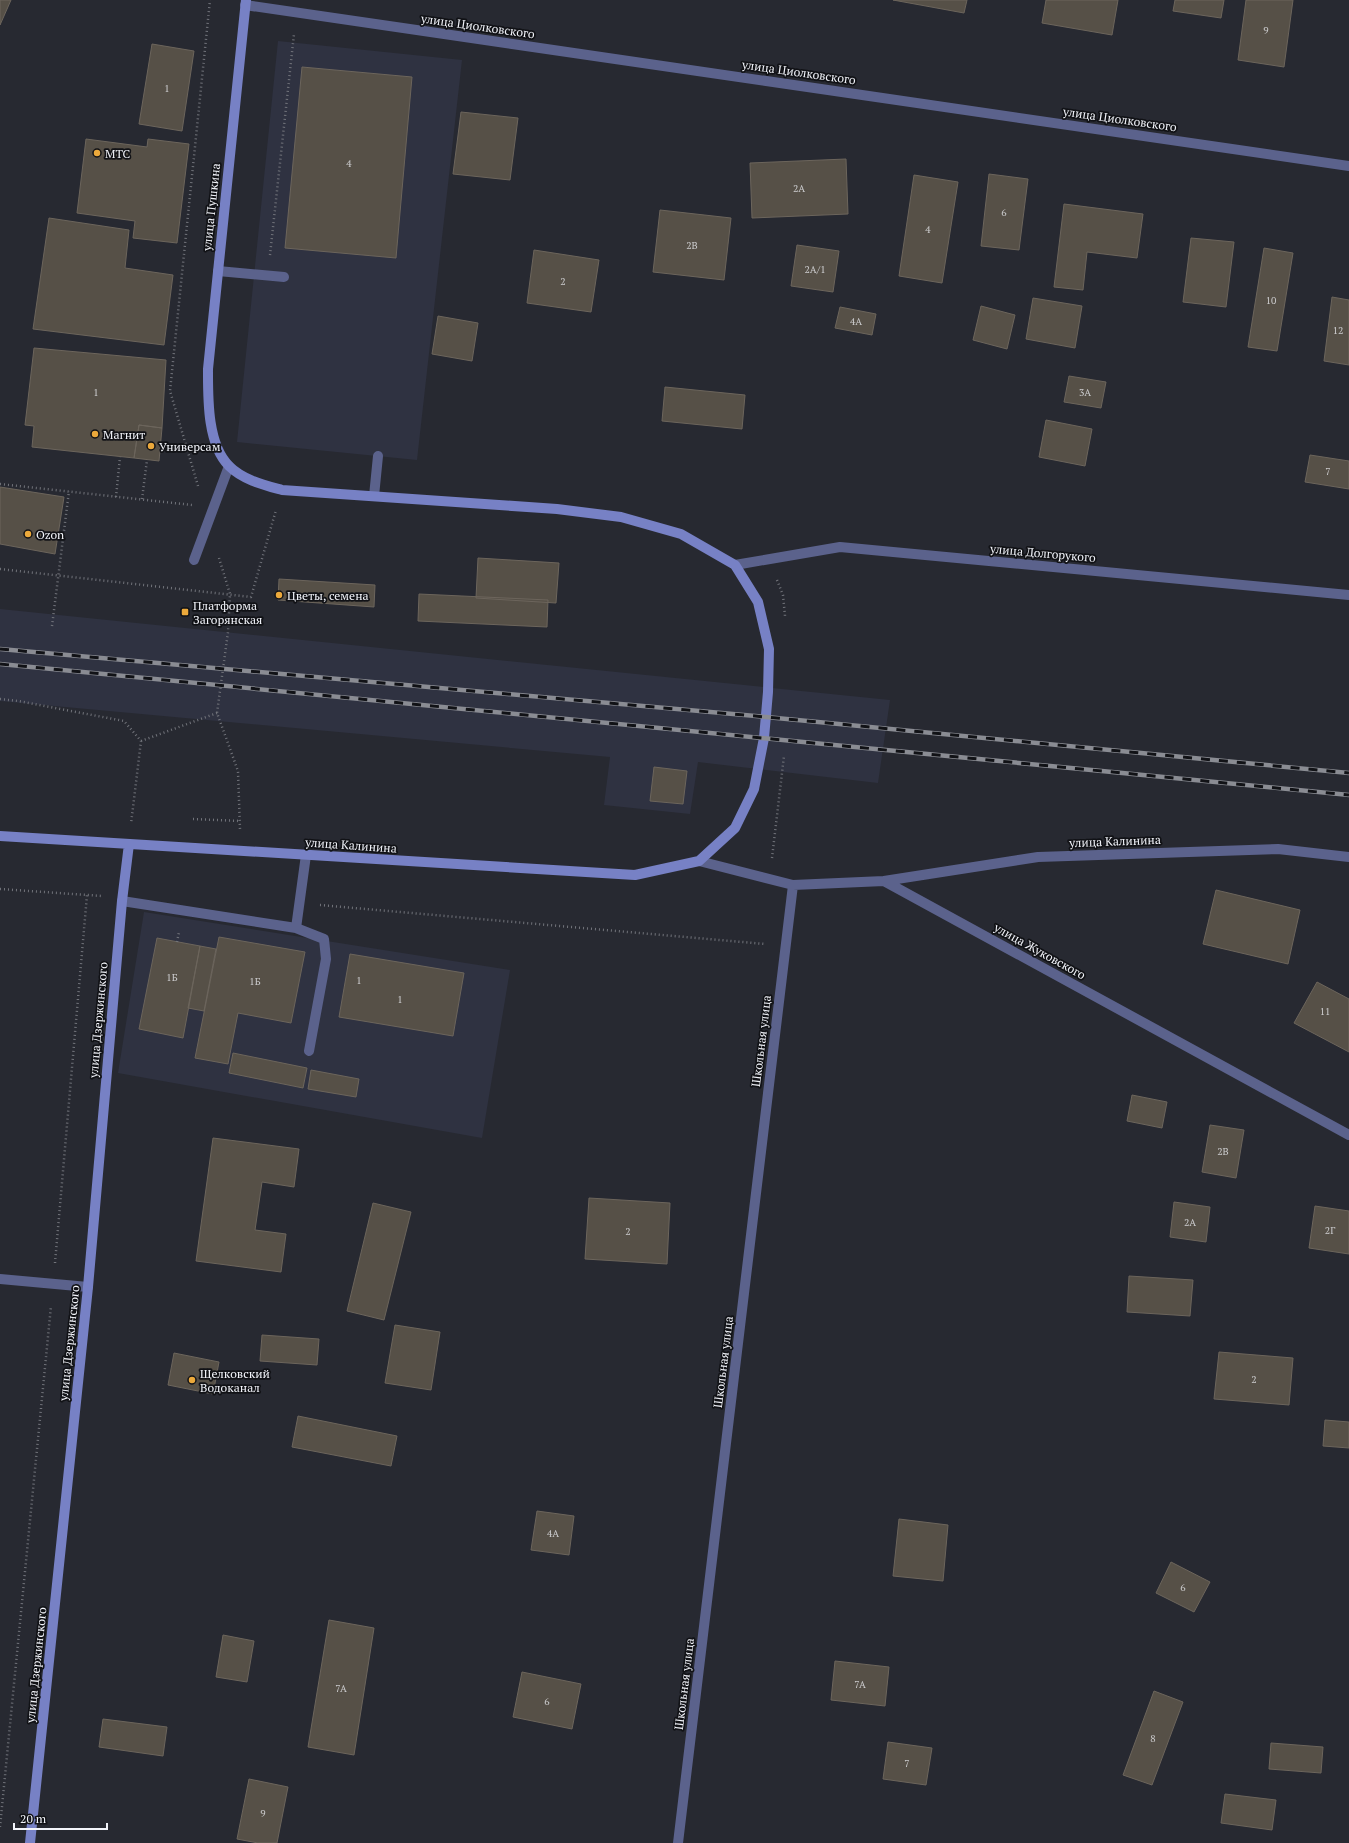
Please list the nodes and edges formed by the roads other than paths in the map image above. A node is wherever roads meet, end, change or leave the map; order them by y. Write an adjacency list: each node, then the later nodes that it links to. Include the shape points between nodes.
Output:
1 (245, 2): 2 (street, улица Циолковского, via 296,12); 3 (main road, улица Пушкина)
2 (1349, 166)
3 (218, 271): 4 (street); 6 (main road, улица Пушкина, via 208,369 209,417 218,448)
4 (284, 277)
5 (378, 456): 7 (street)
6 (229, 466): 7 (main road, via 254,482 282,490); 8 (street)
7 (374, 496): 9 (main road, via 556,509 621,517 681,534)
8 (194, 560)
9 (735, 565): 10 (street, улица Долгорукого, via 840,547); 15 (main road, via 758,602 770,649 764,738 754,789 735,828)
10 (1349, 595)
11 (0, 836): 12 (main road, улица Калинина)
12 (129, 844): 13 (main road, улица Калинина); 18 (main road, улица Дзержинского)
13 (306, 855): 15 (main road, улица Калинина, via 635,875); 19 (street)
14 (1349, 857): 16 (street, улица Калинина, via 1278,849 1038,857)
15 (699, 862): 17 (street)
16 (884, 881): 17 (street); 21 (street, улица Жуковского)
17 (793, 885): 25 (street, Школьная улица)
18 (122, 899): 19 (street); 23 (main road, улица Дзержинского)
19 (296, 928): 20 (street, via 324,939 326,959)
20 (309, 1051)
21 (1349, 1135)
22 (0, 1279): 23 (street)
23 (88, 1286): 24 (main road, улица Дзержинского)
24 (30, 1843)
25 (678, 1843)

